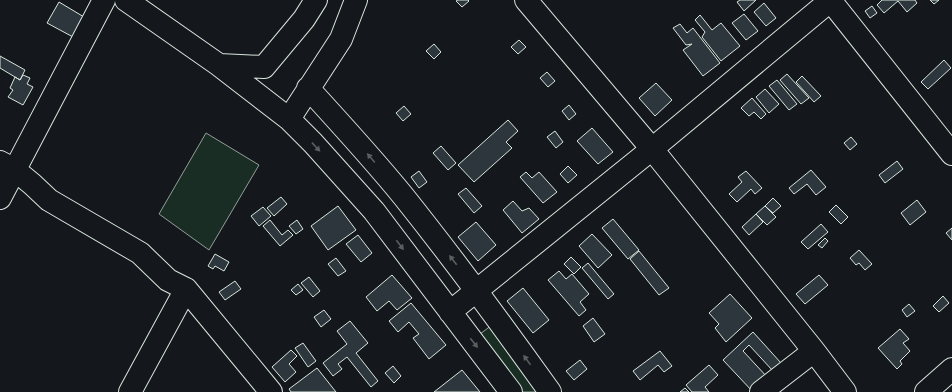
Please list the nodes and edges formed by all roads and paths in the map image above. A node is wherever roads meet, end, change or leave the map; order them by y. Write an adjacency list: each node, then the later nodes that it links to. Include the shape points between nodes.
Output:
1 (104, 0): 12 (street)
2 (126, 0): 7 (street)
3 (316, 0): 7 (street, via 304,19 264,67)
4 (356, 0): 8 (street, via 341,39)
5 (526, 0): 10 (street)
6 (830, 0): 10 (street); 11 (street)
7 (219, 65): 9 (street)
8 (308, 88): 9 (street); 15 (street, one-way to 8, via 404,197)
9 (289, 119): 16 (street, one-way to 16, via 374,211)
10 (652, 149): 15 (street); 17 (street)
11 (952, 154)
12 (7, 166): 13 (street); 14 (street, via 49,200 140,253 168,280)
13 (0, 198)
14 (186, 289): 19 (street); 20 (street)
15 (477, 290): 16 (street); 22 (street, one-way to 15)
16 (450, 312): 21 (street, one-way to 21)
17 (814, 351): 23 (street); 24 (street)
18 (952, 369): 25 (street)
19 (130, 392)
20 (271, 392)
21 (511, 392)
22 (550, 392)
23 (761, 392)
24 (845, 392)
25 (926, 392)

